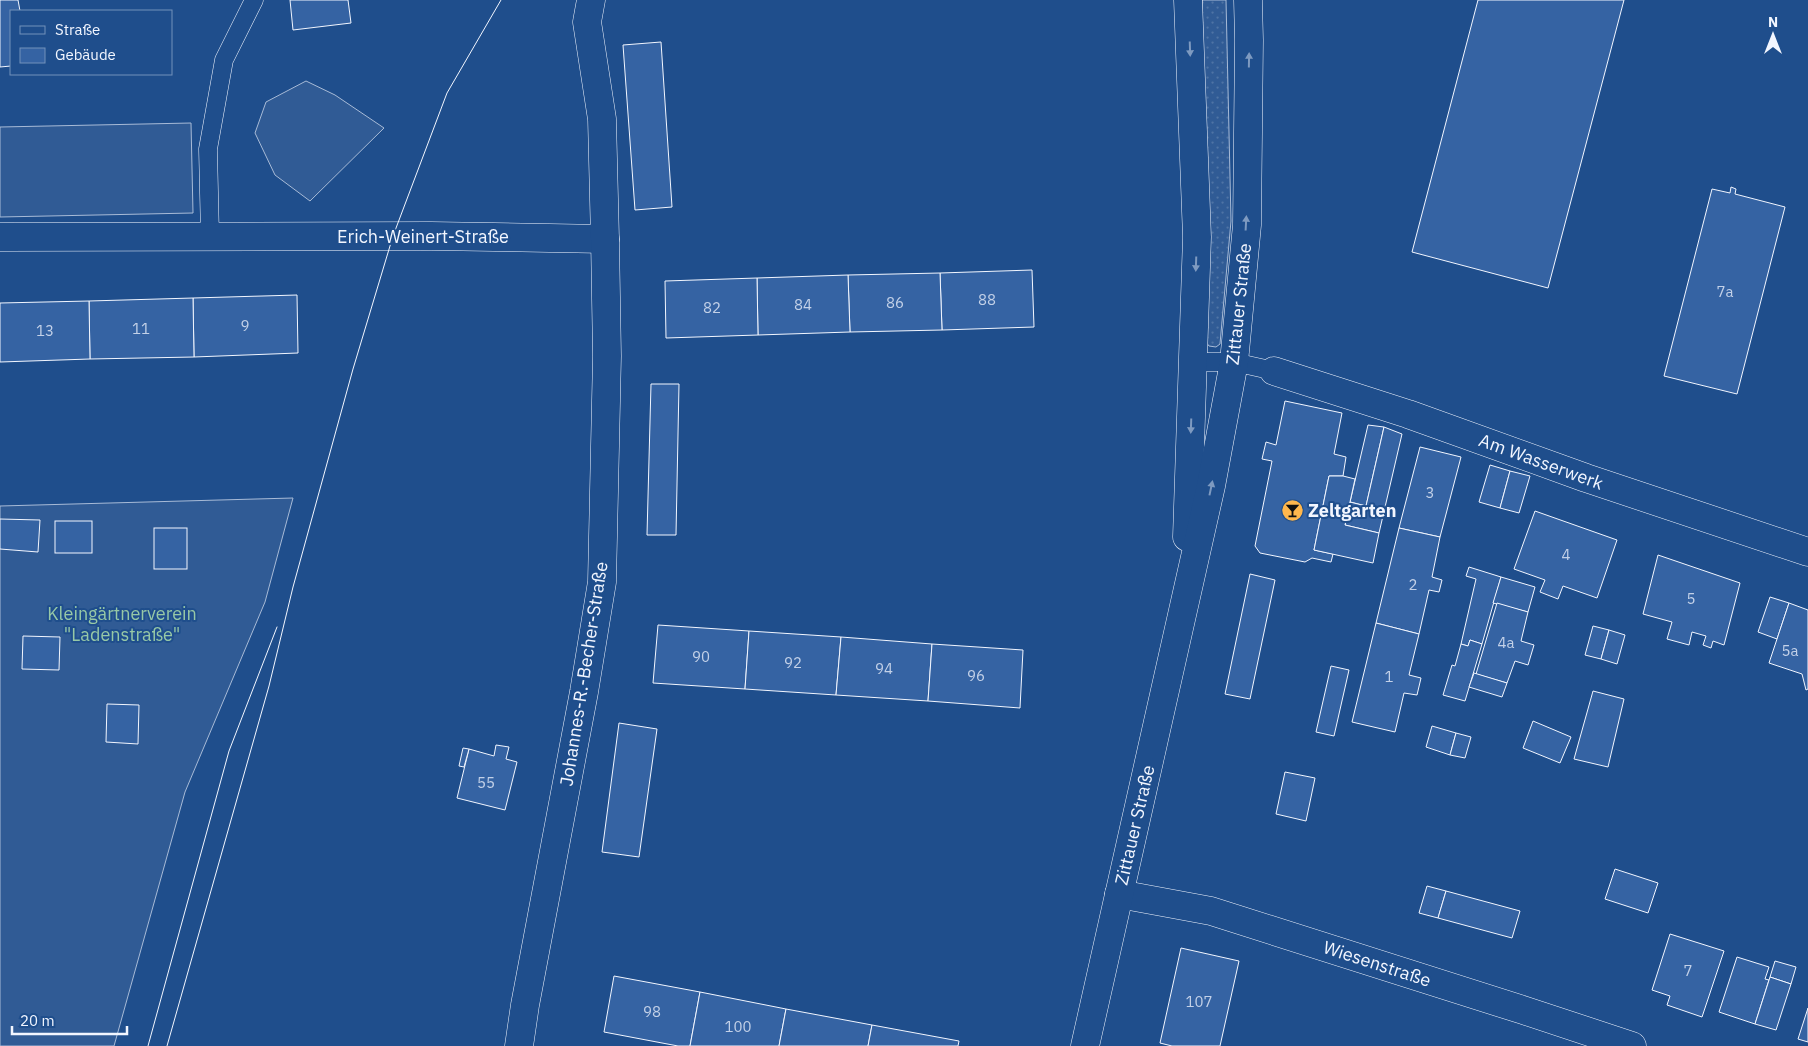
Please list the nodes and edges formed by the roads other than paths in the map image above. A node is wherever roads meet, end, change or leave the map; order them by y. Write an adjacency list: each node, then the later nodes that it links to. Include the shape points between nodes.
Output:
1 (254, 0): 5 (lane, via 224,60 208,150)
2 (591, 0): 7 (street, via 587,22 602,119)
3 (1188, 0): 8 (street, Zittauer Straße, one-way to 8, via 1197,237)
4 (1248, 0): 9 (street, Zittauer Straße, one-way to 4, via 1247,225)
5 (210, 236): 6 (street, Erich-Weinert-Straße); 7 (street, Erich-Weinert-Straße)
6 (0, 237)
7 (605, 239): 14 (street, Johannes-R.-Becher-Straße, via 607,356 602,582)
8 (1194, 362): 9 (lane); 12 (street, Zittauer Straße, one-way to 12)
9 (1234, 362): 10 (lane); 12 (street, Zittauer Straße, one-way to 9)
10 (1274, 371): 11 (street, Am Wasserwerk)
11 (1808, 552)
12 (1185, 603): 13 (street, Zittauer Straße)
13 (1119, 894): 15 (street, Zittauer Straße); 16 (street, Wiesenstraße, via 1211,911)
14 (519, 1046)
15 (1085, 1046)
16 (1632, 1046)

